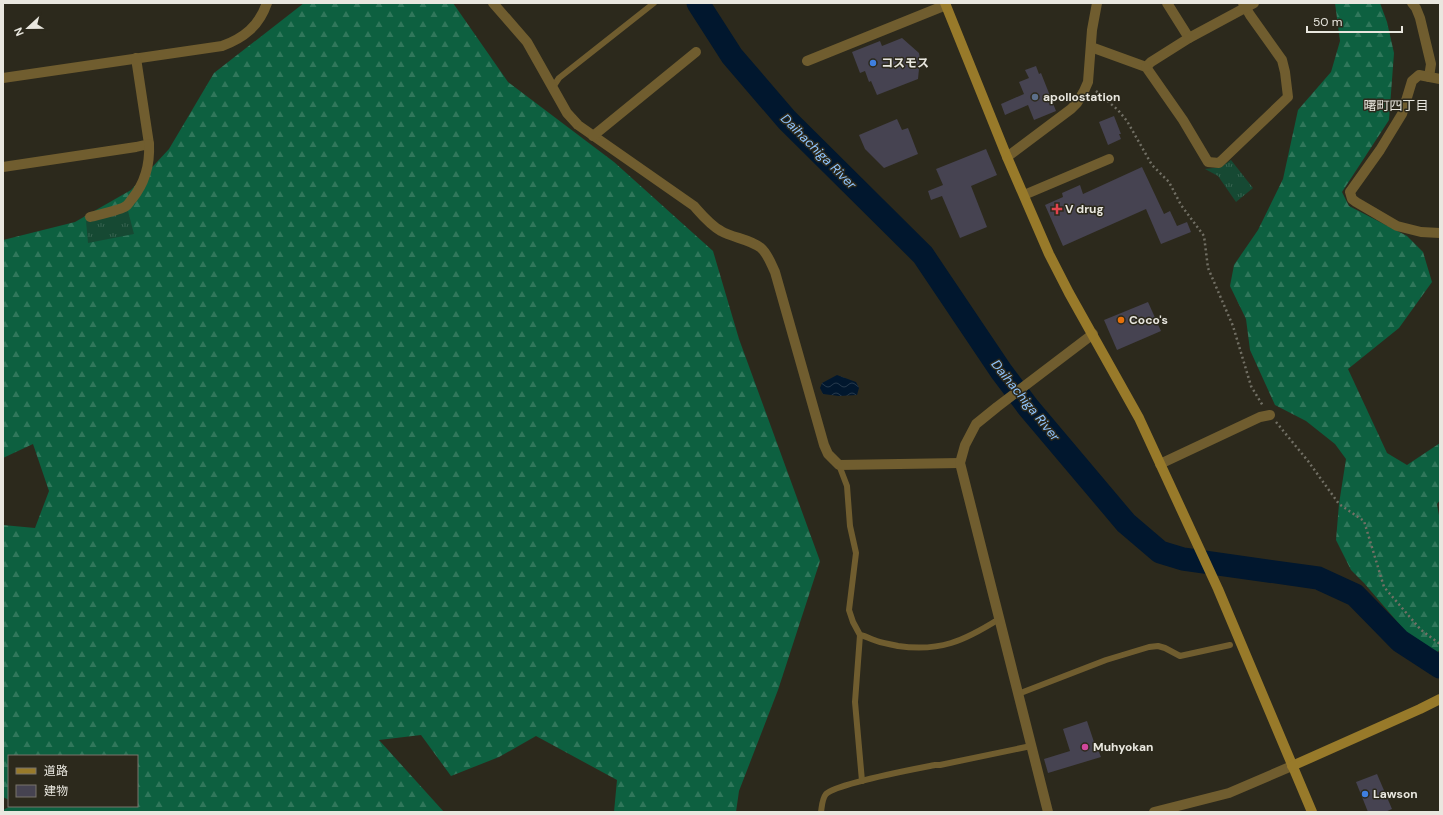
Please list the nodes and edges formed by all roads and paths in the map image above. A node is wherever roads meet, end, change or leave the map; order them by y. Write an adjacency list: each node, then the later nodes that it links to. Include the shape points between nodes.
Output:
1 (267, 3): 12 (street, via 259,21 233,42 222,46)
2 (493, 3): 19 (street, via 527,42)
3 (654, 3): 19 (lane, via 560,78)
4 (1097, 3): 10 (street)
5 (1167, 3): 9 (street)
6 (1412, 3): 15 (street, via 1420,18 1431,64)
7 (946, 4): 13 (street); 22 (street)
8 (1247, 5): 9 (street); 14 (street, via 1282,60 1288,97 1219,163 1208,162 1183,120)
9 (1189, 38): 14 (street)
10 (1091, 47): 14 (street); 18 (street)
11 (696, 52): 20 (street)
12 (136, 58): 16 (street); 21 (street)
13 (807, 61)
14 (1146, 67)
15 (1429, 77): 17 (street); 27 (street, via 1419,76 1412,81 1402,114 1350,192 1356,202 1397,226 1421,232)
16 (3, 78)
17 (1440, 79)
18 (1087, 85): 22 (street, via 1071,109); 29 (path, via 1118,110 1127,121 1152,165 1169,182 1181,205 1202,231 1208,268 1233,326 1247,375 1258,400)
19 (552, 88): 20 (street, via 567,113)
20 (593, 136): 32 (street, via 694,206 708,222 721,231 762,248 775,272 824,445 828,454)
21 (149, 144): 24 (street); 26 (street, via 145,178 139,190 126,206)
22 (1007, 157): 25 (street)
23 (1109, 159): 25 (street)
24 (3, 167)
25 (1024, 196): 28 (street, via 1048,254)
26 (90, 217)
27 (1440, 233)
28 (1093, 334): 30 (street, via 976,424 965,445); 31 (street, via 1139,418)
29 (1270, 415): 31 (street, via 1260,417); 35 (path, via 1339,504 1364,522 1384,586 1421,630)
30 (960, 463): 32 (street); 33 (street)
31 (1160, 464): 40 (street, via 1218,590)
32 (839, 465): 34 (lane, via 847,486 850,526 856,553 849,610)
33 (999, 619): 34 (lane, via 943,646 898,646); 37 (street)
34 (860, 635): 41 (lane, via 855,702)
35 (1440, 644)
36 (1230, 646): 37 (lane, via 1180,656 1158,646 1149,647 1106,660)
37 (1018, 694): 39 (street)
38 (1440, 699): 40 (street)
39 (1031, 746): 41 (lane); 43 (street)
40 (1292, 766): 44 (street, via 1229,793); 45 (street)
41 (862, 781): 42 (lane, via 826,794)
42 (821, 812)
43 (1048, 812)
44 (1154, 812)
45 (1312, 812)

